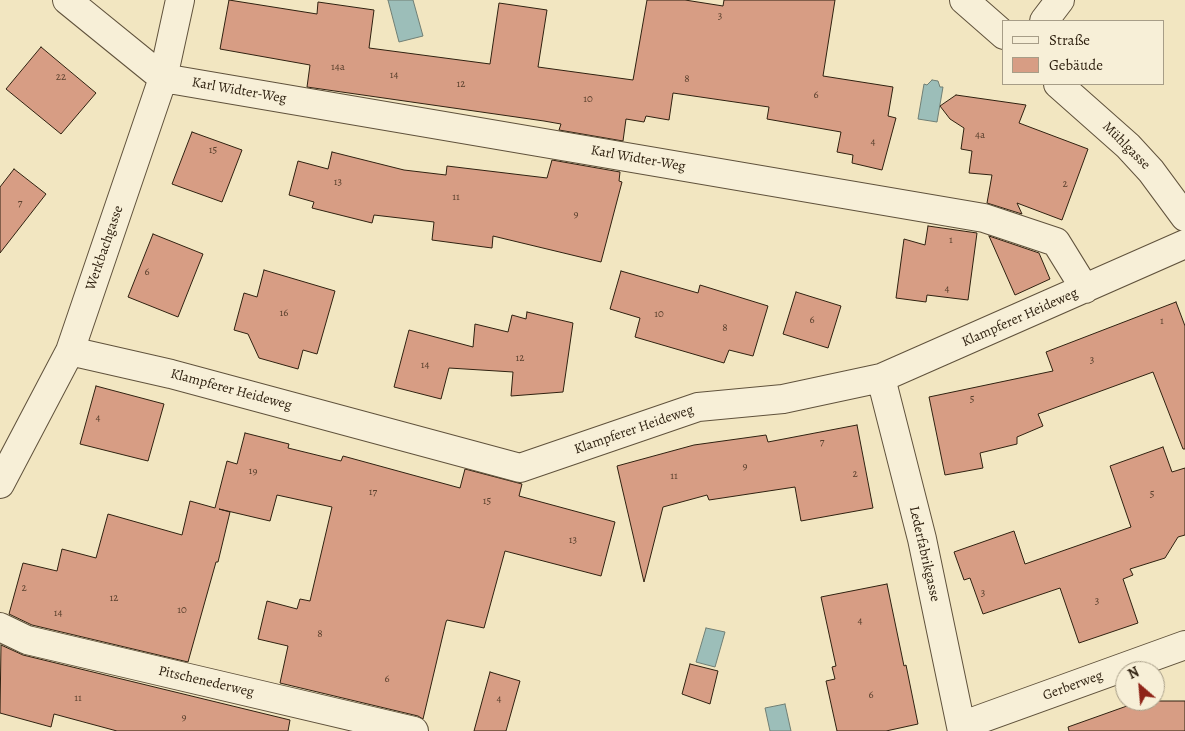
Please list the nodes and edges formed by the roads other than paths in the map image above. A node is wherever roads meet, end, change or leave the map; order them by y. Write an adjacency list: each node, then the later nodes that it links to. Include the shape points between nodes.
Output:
1 (67, 0): 7 (street)
2 (180, 0): 7 (street, Werkbachgasse)
3 (964, 0): 6 (street)
4 (1060, 0): 5 (street)
5 (1045, 20)
6 (1002, 33)
7 (163, 78): 11 (street, Karl Widter-Weg, via 984,218 1056,242); 12 (street, Werkbachgasse)
8 (1059, 85): 9 (street, Mühlgasse, via 1128,146)
9 (1185, 217)
10 (1185, 244): 11 (street, Klampferer Heideweg)
11 (1085, 289): 13 (street, Klampferer Heideweg)
12 (70, 351): 13 (street, Klampferer Heideweg, via 172,374 520,468 698,408 783,399); 14 (street, Werkbachgasse)
13 (881, 378): 17 (street, Lederfabrikgasse, via 922,540)
14 (0, 484)
15 (0, 627): 18 (street, Pitschenederweg, via 27,640)
16 (1185, 645): 17 (street, Gerberweg)
17 (961, 728)
18 (414, 731)

